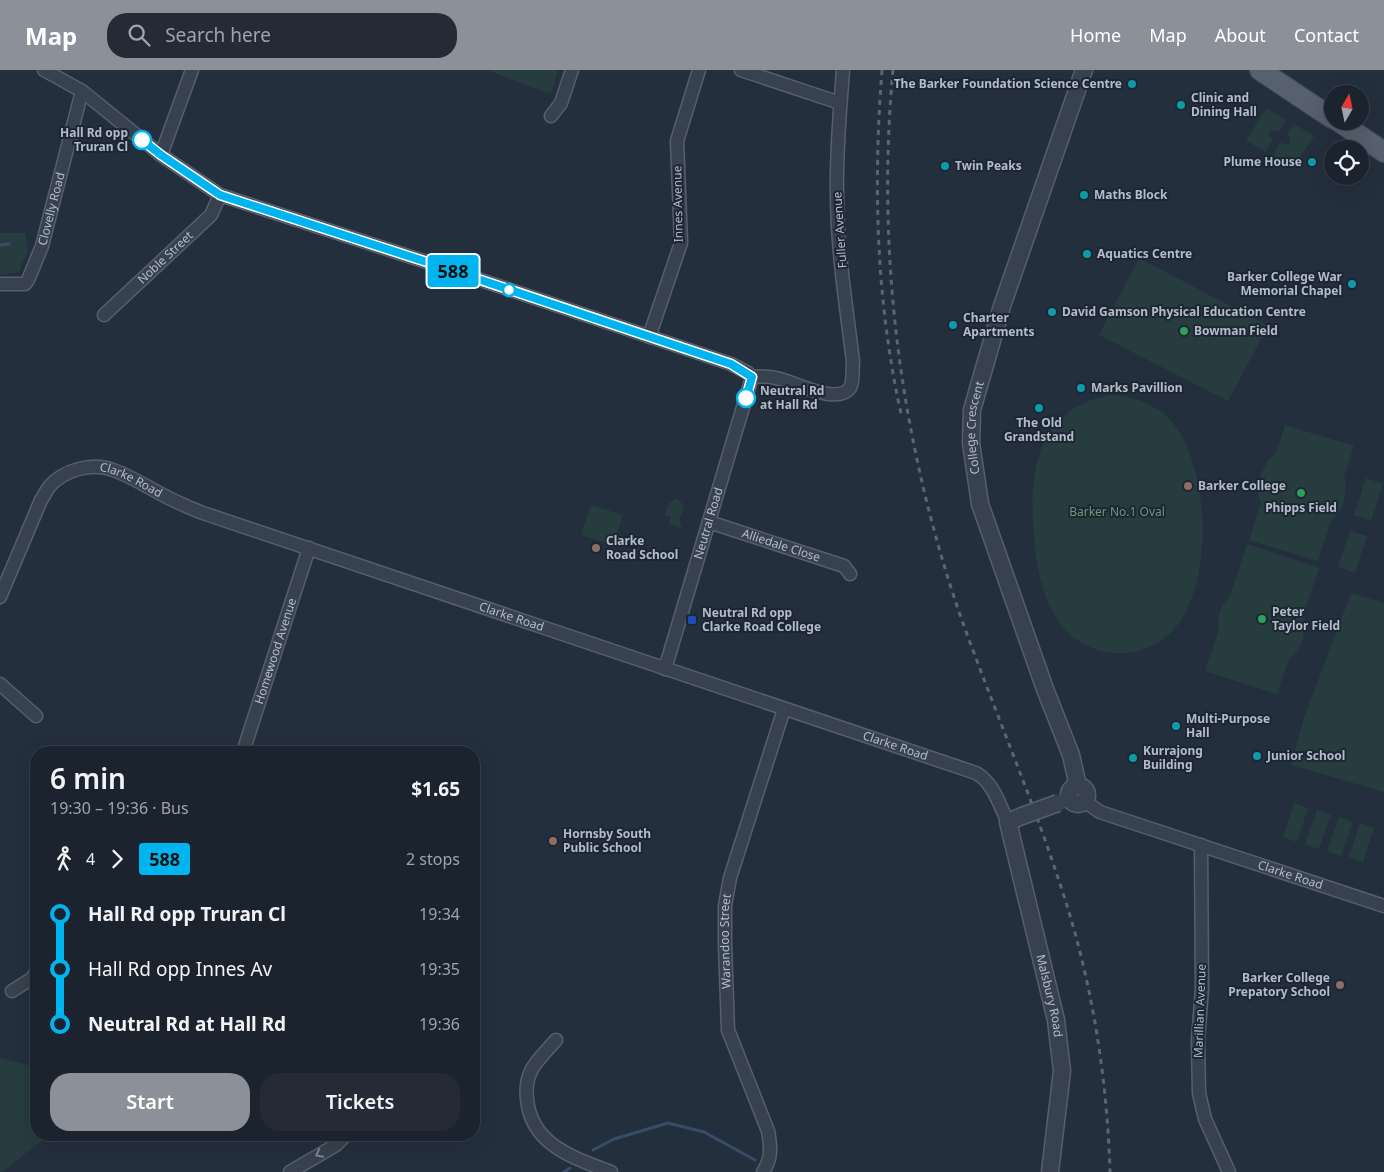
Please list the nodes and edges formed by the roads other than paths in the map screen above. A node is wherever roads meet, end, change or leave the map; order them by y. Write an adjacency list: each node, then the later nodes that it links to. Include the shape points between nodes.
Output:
1 (44, 70): 9 (street)
2 (192, 70): 15 (street)
3 (572, 70): 12 (street, via 561,103)
4 (699, 70): 19 (street, Innes Avenue, via 677,141 680,243)
5 (742, 70): 10 (street)
6 (843, 70): 10 (street, Fuller Avenue)
7 (1084, 70): 30 (street, College Crescent, via 1002,306 972,410 972,443 980,504 1071,755)
8 (1261, 70): 11 (main road)
9 (82, 91): 15 (street); 17 (street, Clovelly Road, via 42,246 28,280 25,284)
10 (840, 103): 20 (street, Fuller Avenue, via 838,238 852,361 849,389 834,395 778,378)
11 (1324, 113)
12 (551, 116)
13 (1351, 130): 14 (main road)
14 (1384, 152)
15 (161, 155): 16 (street)
16 (220, 195): 18 (street, Noble Street, via 211,215); 19 (street)
17 (0, 284)
18 (104, 315)
19 (649, 337): 20 (street, via 731,364)
20 (752, 377): 21 (street, Neutral Road)
21 (709, 522): 23 (street, Alliedale Close, via 844,566); 25 (street, Neutral Road)
22 (309, 548): 24 (street, Clarke Road, via 200,512 111,469 80,469 65,474 49,487); 25 (street, Clarke Road); 29 (street, Homewood Avenue)
23 (850, 574)
24 (0, 597)
25 (665, 669): 27 (street, Clarke Road)
26 (0, 684): 28 (street)
27 (784, 709): 31 (street, Clarke Road, via 983,776); 40 (street, Warandoo Street, via 730,878 726,906 728,1030 768,1131 770,1158)
28 (36, 716)
29 (245, 746)
30 (1073, 797): 31 (street, bridge); 32 (street, Clarke Road, via 1100,812)
31 (1015, 819): 41 (street, Malsbury Road, via 1056,1020 1062,1071)
32 (1201, 845): 33 (street, Clarke Road); 42 (street, Marillian Avenue, via 1199,1093 1205,1119)
33 (1384, 906)
34 (30, 980): 35 (street)
35 (12, 991)
36 (556, 1040): 39 (street, via 532,1069 526,1090 528,1112 536,1129 548,1141)
37 (340, 1141): 38 (street, one-way to 38)
38 (290, 1172)
39 (611, 1172)
40 (763, 1172)
41 (1050, 1172)
42 (1229, 1172)

